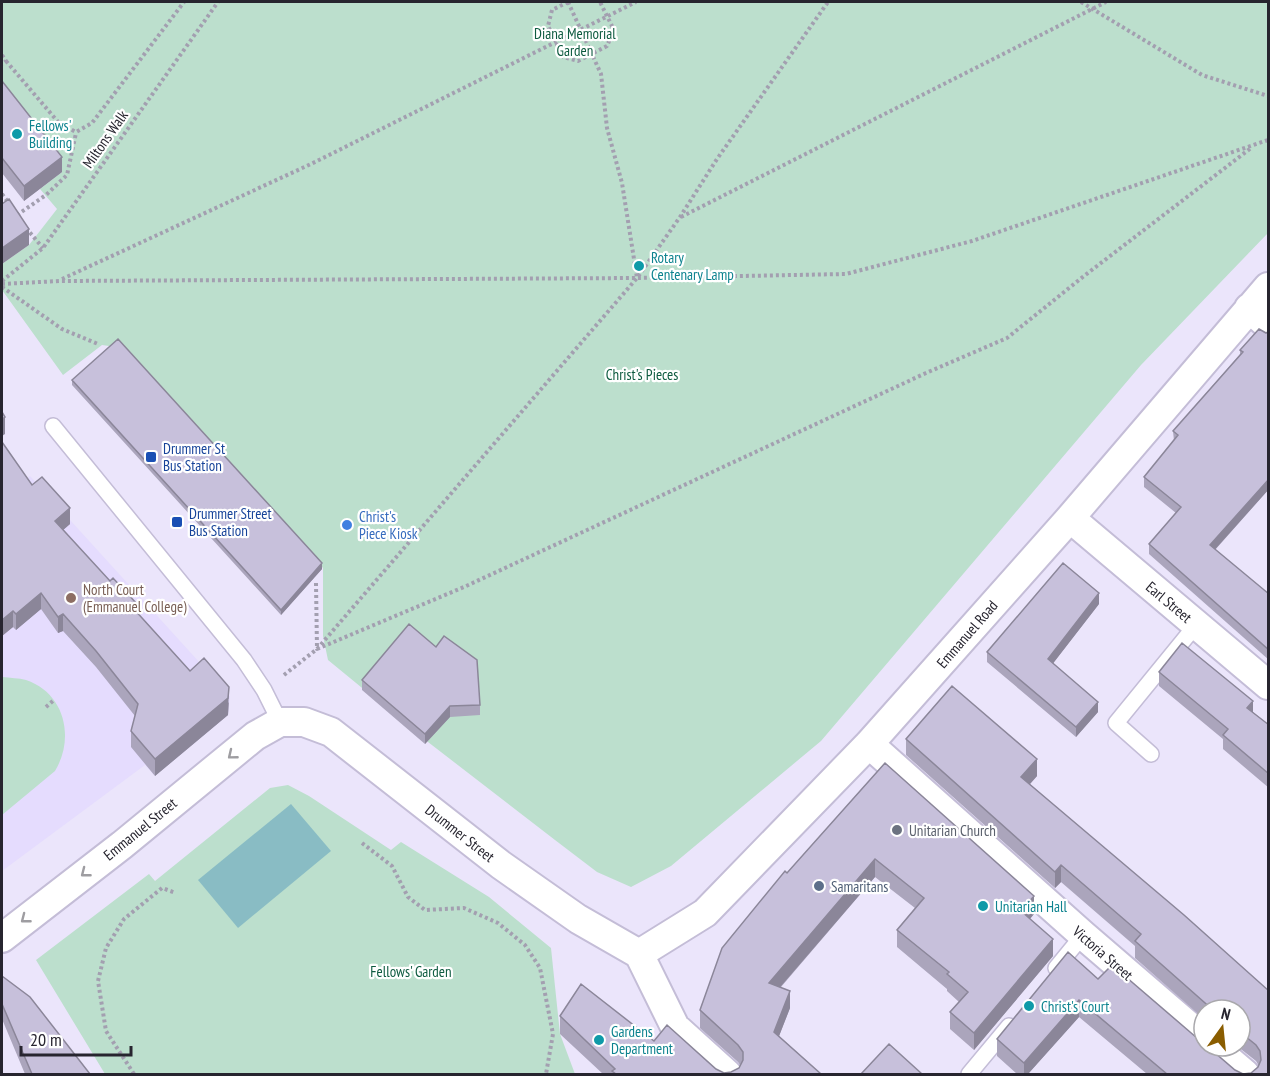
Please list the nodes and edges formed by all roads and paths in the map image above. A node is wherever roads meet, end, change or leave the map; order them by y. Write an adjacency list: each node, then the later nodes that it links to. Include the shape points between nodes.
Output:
1 (183, 2): 18 (path, via 93,123)
2 (218, 2): 24 (path, Miltons Walk)
3 (568, 2): 11 (path); 12 (path, via 552,10 548,26)
4 (600, 2): 10 (path)
5 (636, 2): 10 (path)
6 (828, 2): 23 (path)
7 (1081, 2): 9 (path)
8 (1106, 2): 9 (path)
9 (1092, 9): 17 (path, via 1202,75); 23 (path)
10 (607, 16): 11 (path); 14 (path, via 614,30 608,46)
11 (580, 29): 12 (path); 14 (path)
12 (555, 41): 14 (path, via 563,57 578,61); 26 (path, via 310,164)
13 (2, 55): 15 (path)
14 (592, 55): 25 (path, via 601,74 607,128 622,183)
15 (6, 61): 16 (path); 18 (path, via 59,123)
16 (2, 64)
17 (1269, 96)
18 (76, 132): 22 (path, via 67,175)
19 (1269, 140): 20 (path)
20 (1254, 146): 25 (path, via 972,241 846,274); 35 (path, via 1007,338 464,587)
21 (2, 194): 22 (path)
22 (17, 215): 24 (path)
23 (680, 218): 25 (path)
24 (43, 248): 27 (path, Miltons Walk)
25 (637, 278): 26 (path); 35 (path)
26 (59, 281): 27 (path)
27 (2, 284): 30 (path, via 63,329)
28 (1269, 287): 29 (street, Emmanuel Road)
29 (1259, 317): 32 (street, Emmanuel Road)
30 (98, 344)
31 (52, 426): 37 (lane, via 244,660)
32 (1070, 518): 34 (street, Earl Street); 41 (street, Emmanuel Road)
33 (315, 583): 35 (path)
34 (1196, 625): 36 (street, Earl Street); 42 (lane, via 1116,723)
35 (317, 649): 37 (path)
36 (1269, 685)
37 (264, 690): 40 (lane)
38 (54, 700): 39 (path)
39 (46, 707)
40 (280, 722): 46 (street, Emmanuel Street, one-way to 46, via 255,736); 47 (street, Drummer Street, via 304,722 331,732 501,865 578,920)
41 (869, 744): 45 (street, Victoria Street); 47 (street, Emmanuel Road, via 705,912)
42 (1151, 753)
43 (362, 843): 53 (path, via 392,866 408,897 425,910 464,908 498,923 525,945 540,968 553,1034)
44 (176, 893): 52 (path, via 162,888 124,919 106,948 98,981 106,1031)
45 (1083, 935): 48 (lane); 50 (street, Victoria Street)
46 (2, 938)
47 (639, 954): 54 (street, via 675,1027)
48 (1046, 981)
49 (1018, 1016): 55 (lane)
50 (1192, 1029)
51 (1226, 1058): 56 (street)
52 (134, 1074)
53 (546, 1074)
54 (727, 1074)
55 (969, 1074)
56 (1245, 1074)

